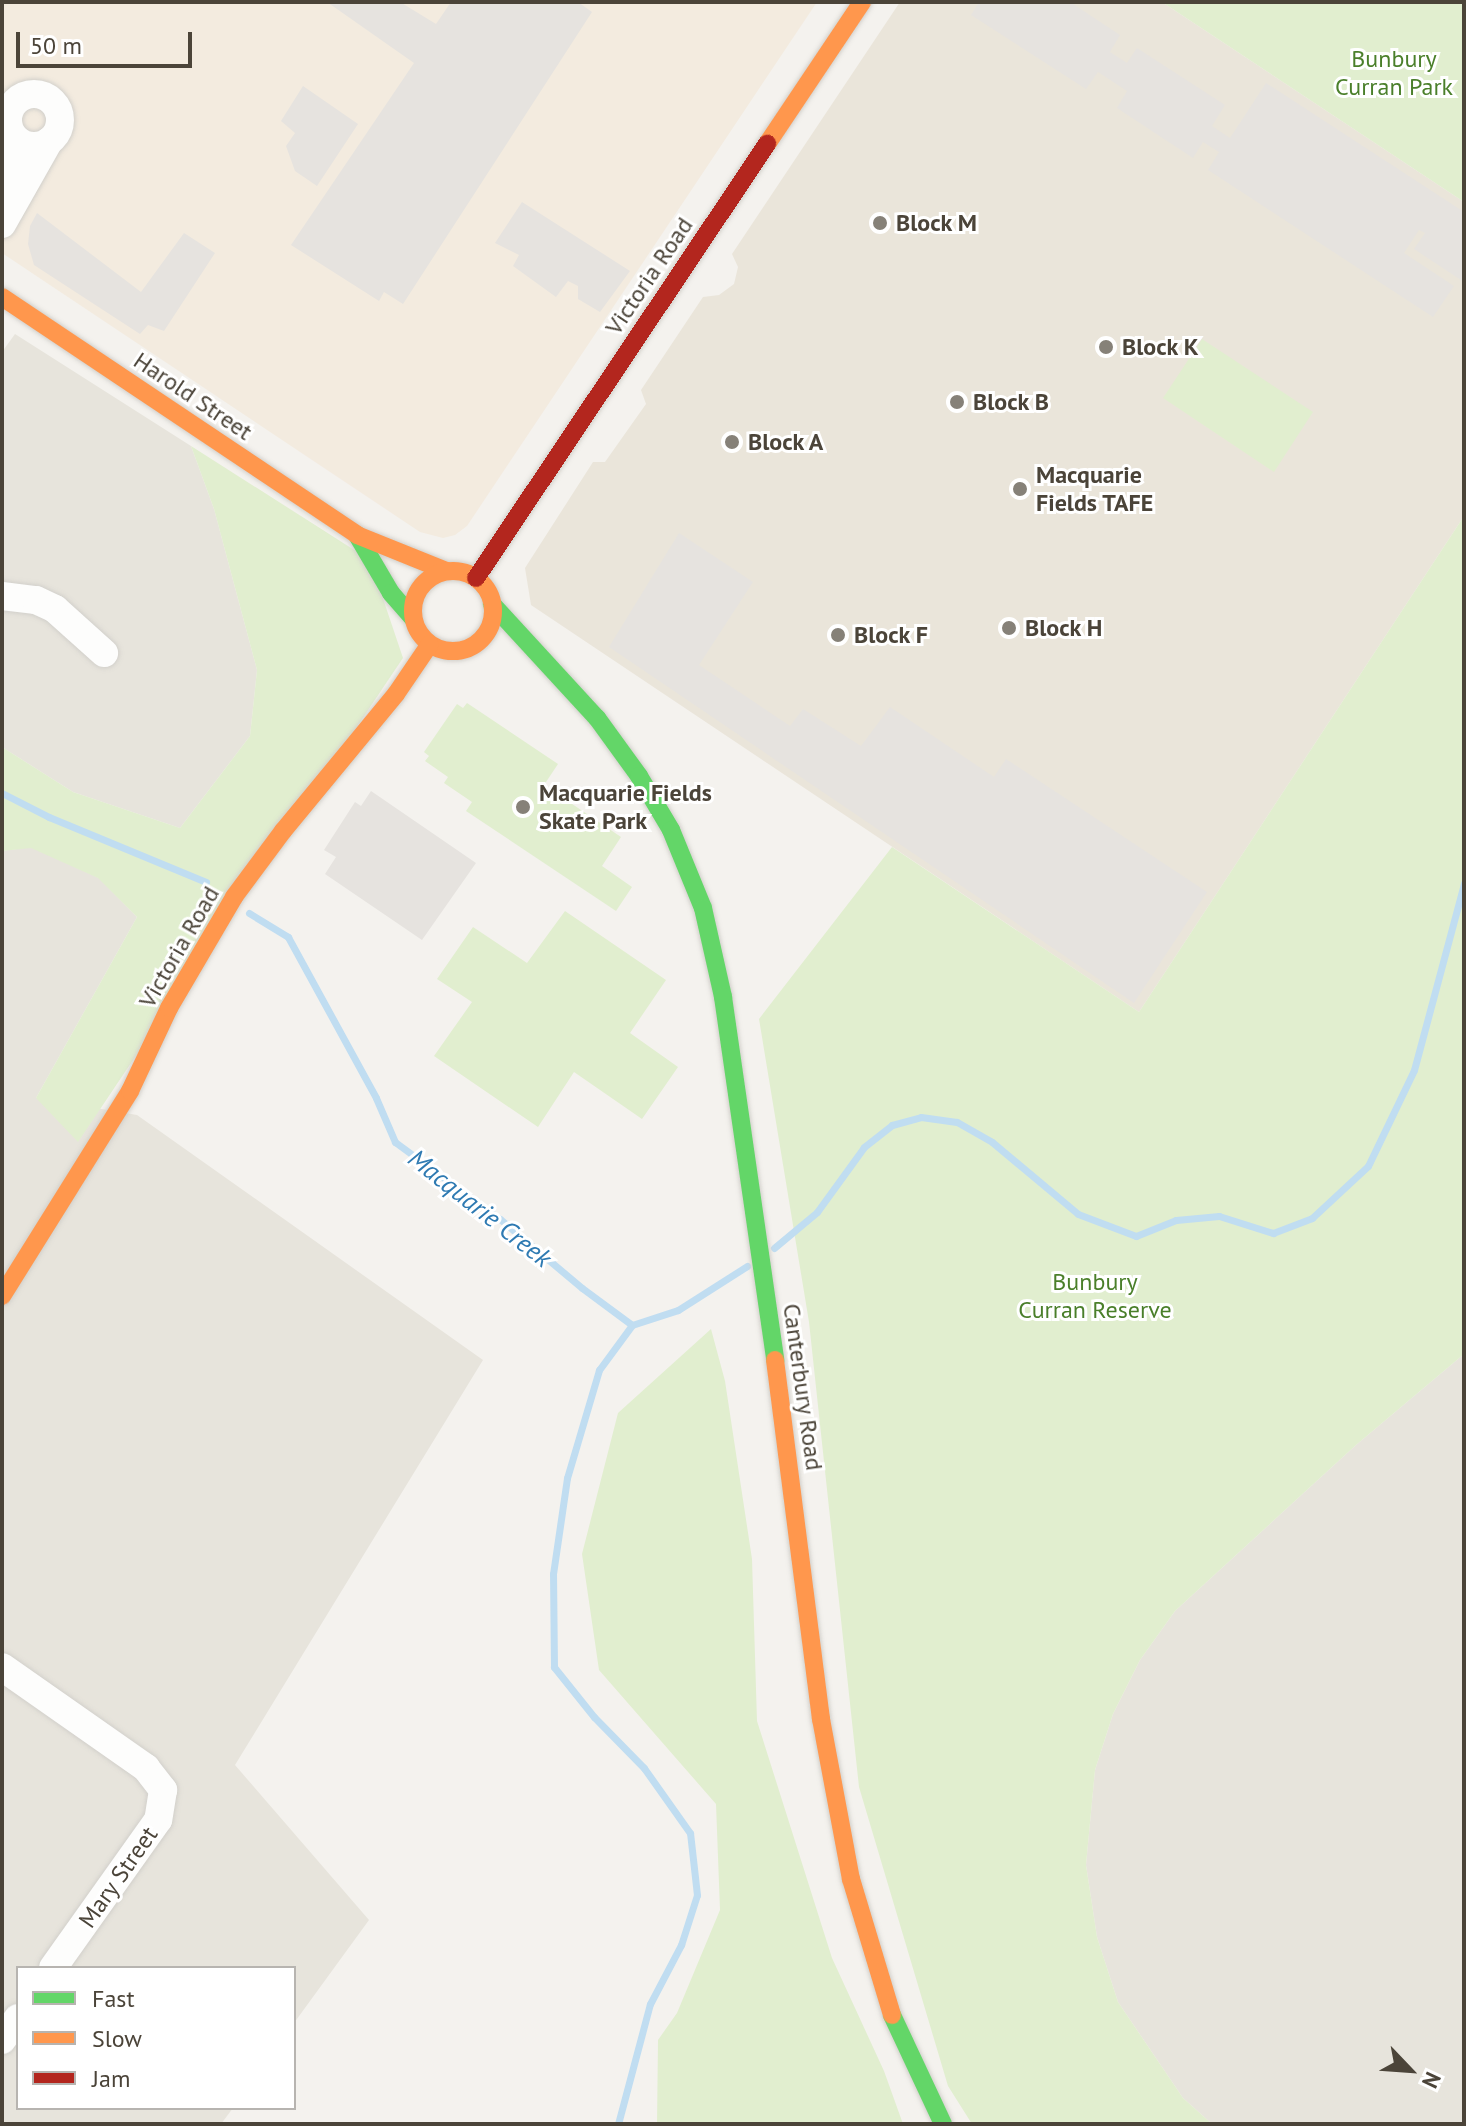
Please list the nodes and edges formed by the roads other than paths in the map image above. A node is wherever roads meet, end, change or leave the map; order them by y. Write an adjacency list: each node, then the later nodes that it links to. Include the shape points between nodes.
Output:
1 (862, 2): 9 (main road, Victoria Road)
2 (13, 137): 3 (street, via 32,146); 3 (street, via 9,111 20,97 35,93 52,100 60,116); 4 (street, via 9,177)
3 (49, 141): 5 (street)
4 (2, 186)
5 (2, 224)
6 (4, 296): 7 (main road, Harold Street)
7 (357, 535): 8 (main road, Harold Street); 12 (main road, Harold Street, via 391,593)
8 (446, 571): 9 (main road); 12 (main road, via 420,588)
9 (476, 578): 11 (main road)
10 (2, 596): 15 (street, via 36,600 55,609)
11 (492, 604): 14 (main road, via 486,634); 18 (main road, Canterbury Road)
12 (413, 618): 13 (main road)
13 (430, 644): 14 (main road); 19 (main road, Victoria Road, via 234,897 169,1008 130,1091)
14 (460, 650): 16 (main road)
15 (104, 653)
16 (490, 657)
17 (520, 664): 18 (main road, Canterbury Road)
18 (562, 683): 24 (main road, Canterbury Road, via 597,718 639,776 671,830 703,908 723,997 800,1533 821,1719 851,1879 889,2007)
19 (2, 1296)
20 (2, 1667): 21 (street, Mary Street, via 146,1768 163,1790 158,1820)
21 (54, 1966)
22 (16, 2021): 23 (street)
23 (2, 2040)
24 (943, 2124)

